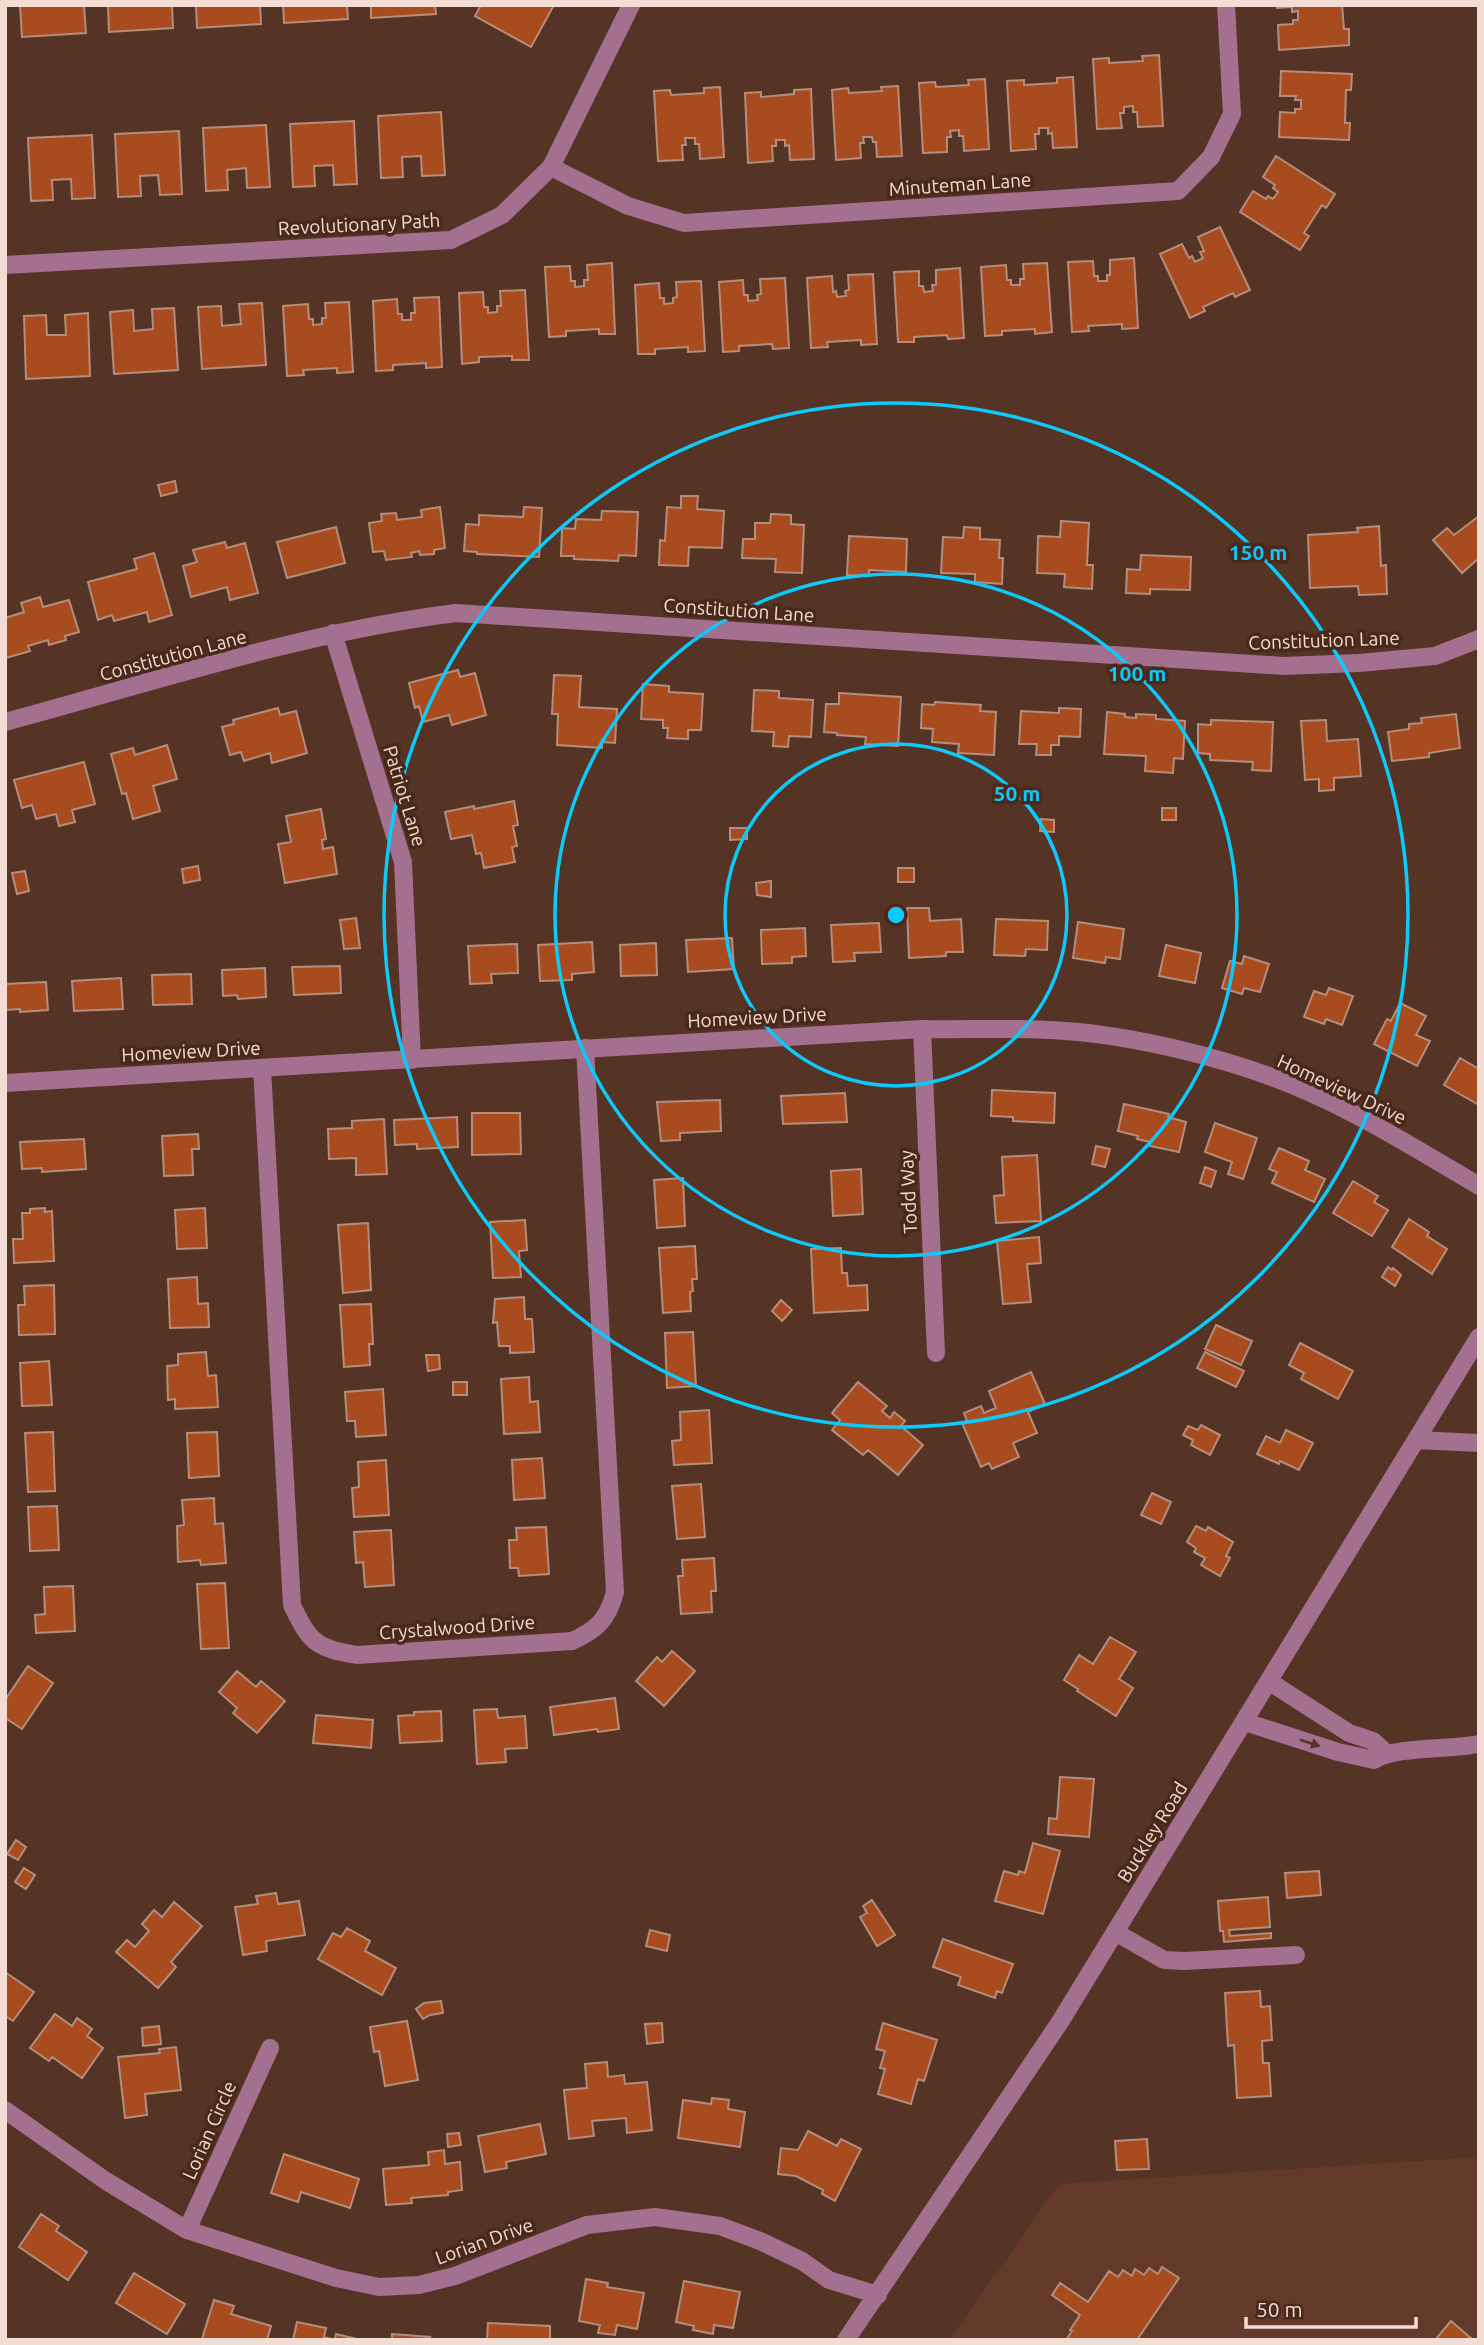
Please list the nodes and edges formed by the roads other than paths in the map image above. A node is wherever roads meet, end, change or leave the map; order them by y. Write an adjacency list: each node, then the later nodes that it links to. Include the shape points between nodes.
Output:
1 (631, 5): 3 (street, Revolutionary Path)
2 (1226, 5): 3 (street, Minuteman Lane, via 1232,114 1211,157 1178,191 684,223 628,206)
3 (551, 167): 4 (street, Revolutionary Path, via 502,215 451,240)
4 (5, 265)
5 (332, 633): 6 (street, Constitution Lane, via 456,613 1284,666 1435,656); 7 (street, Constitution Lane); 10 (street, Patriot Lane, via 402,862)
6 (1479, 639)
7 (5, 722)
8 (922, 1029): 9 (street, Homeview Drive); 13 (street, Homeview Drive, via 1065,1031 1130,1039 1225,1062 1292,1084 1378,1126); 15 (street, Todd Way)
9 (585, 1048): 10 (street, Homeview Drive); 11 (street, Crystalwood Drive, via 615,1592 610,1612 591,1632 572,1641 357,1655 329,1650 310,1639 292,1605)
10 (412, 1059): 11 (street, Homeview Drive)
11 (262, 1068): 12 (street, Homeview Drive)
12 (5, 1083)
13 (1479, 1186)
14 (1479, 1337): 16 (street, Buckley Road)
15 (936, 1353)
16 (1416, 1440): 17 (street); 18 (street, Buckley Road)
17 (1479, 1443)
18 (1270, 1682): 19 (street, Buckley Road); 21 (street)
19 (1245, 1722): 21 (street, one-way to 21, via 1350,1755 1374,1760); 22 (street, Buckley Road)
20 (1479, 1744): 21 (street)
21 (1385, 1752)
22 (1115, 1932): 23 (street, via 1164,1960); 27 (street, Buckley Road)
23 (1296, 1955)
24 (270, 2048): 26 (street, Lorian Circle)
25 (5, 2110): 26 (street, Lorian Drive, via 106,2181)
26 (187, 2230): 27 (street, Lorian Drive, via 336,2278 379,2287 419,2285 455,2276 587,2225 654,2217 720,2226 802,2261 829,2280)
27 (877, 2295): 28 (street, Buckley Road)
28 (846, 2340)

